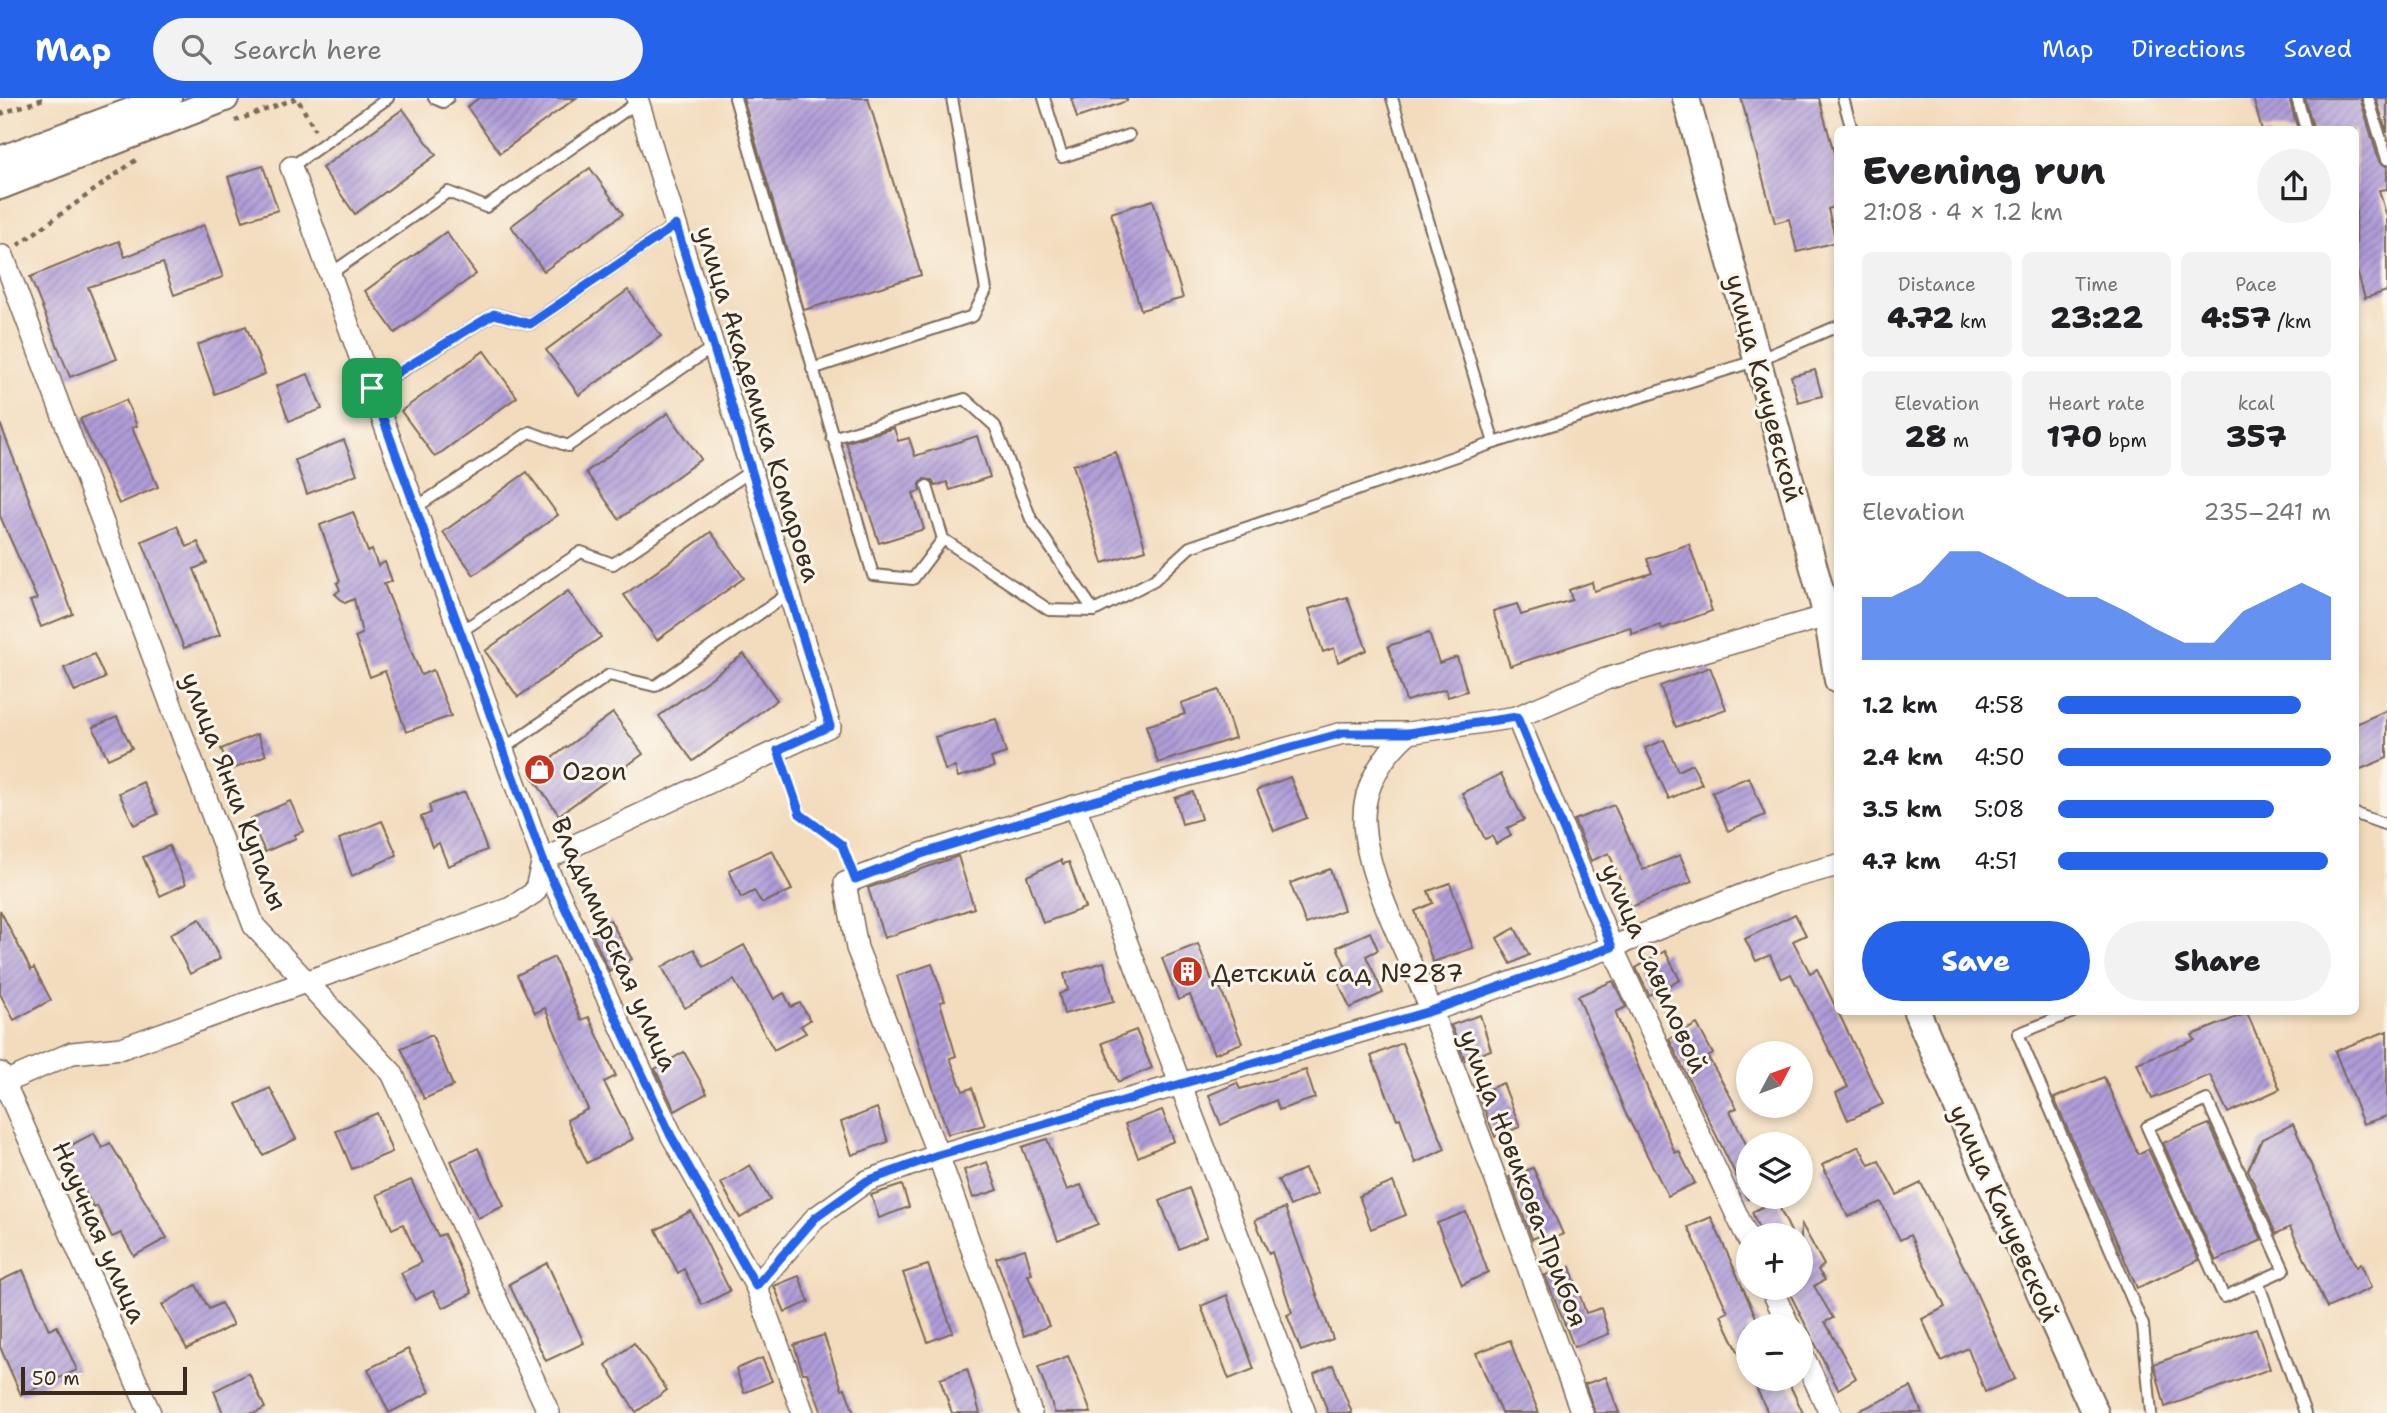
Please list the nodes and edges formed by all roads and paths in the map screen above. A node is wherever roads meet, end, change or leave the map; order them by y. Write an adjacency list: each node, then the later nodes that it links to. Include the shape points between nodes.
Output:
1 (46, 98): 16 (path)
2 (168, 98): 23 (street)
3 (388, 98): 20 (lane)
4 (434, 98): 5 (lane, via 443,102)
5 (448, 98)
6 (735, 98): 32 (lane)
7 (952, 98): 32 (lane, via 986,290 974,316)
8 (1044, 98): 19 (lane, via 1062,157)
9 (1392, 98): 35 (lane)
10 (1686, 98): 31 (street, улица Качуевской)
11 (1843, 98): 17 (lane)
12 (2297, 98): 18 (lane)
13 (2368, 98): 22 (lane)
14 (637, 100): 26 (street, улица Академика Комарова); 28 (lane, via 486,207 448,192)
15 (229, 110): 20 (path, via 297,98); 25 (street)
16 (0, 114)
17 (1851, 126)
18 (2305, 126)
19 (1129, 135)
20 (323, 144): 24 (lane)
21 (143, 155): 27 (path)
22 (2387, 159)
23 (0, 160)
24 (291, 167): 28 (street, Владимирская улица)
25 (0, 186)
26 (676, 225): 30 (street, улица Академика Комарова); 33 (lane, via 530,324 494,314)
27 (3, 256): 56 (street, улица Янки Купалы, via 254,926)
28 (330, 274): 33 (street, Владимирская улица)
29 (1834, 328): 31 (lane)
30 (713, 348): 36 (street, улица Академика Комарова); 38 (lane, via 568,446 530,432)
31 (1758, 360): 35 (lane); 42 (street, улица Качуевской)
32 (812, 369): 34 (lane)
33 (372, 388): 38 (street, Владимирская улица)
34 (832, 438): 39 (lane, via 873,575 913,579); 41 (lane, via 965,399 995,426 1031,519)
35 (1494, 443): 41 (lane, via 1189,547 1154,580)
36 (751, 471): 40 (street, улица Академика Комарова); 43 (lane, via 613,564 581,552)
37 (927, 486): 39 (lane)
38 (415, 508): 43 (street, Владимирская улица)
39 (943, 539): 41 (lane, via 1049,610)
40 (788, 594): 47 (lane, via 655,686 610,676); 48 (street, улица Академика Комарова, via 830,726)
41 (1094, 611)
42 (1827, 616): 44 (street, улица Качуевской); 45 (street, via 1606,679)
43 (460, 632): 47 (street, Владимирская улица)
44 (1834, 657)
45 (1517, 717): 46 (street); 55 (street, улица Савиловой)
46 (1408, 733): 49 (street, via 1343,733); 57 (street, улица Новикова-Прибоя, via 1388,751 1373,780 1363,818 1368,858)
47 (503, 749): 52 (street, Владимирская улица)
48 (778, 750): 52 (street); 54 (path, via 800,814 842,845)
49 (1075, 806): 54 (street); 61 (street)
50 (2359, 815): 51 (lane)
51 (2387, 825)
52 (543, 860): 56 (street, via 535,892 511,908); 65 (street, Владимирская улица, via 671,1136)
53 (1834, 866): 55 (street, via 1775,882)
54 (850, 881): 62 (street, via 857,948)
55 (1612, 947): 57 (street); 63 (street, улица Савиловой)
56 (307, 983): 60 (street, via 122,1048 72,1053); 68 (street, улица Янки Купалы, via 392,1073)
57 (1431, 1011): 61 (street); 72 (street, улица Новикова-Прибоя)
58 (1918, 1015): 74 (street, улица Качуевской)
59 (2066, 1015): 75 (lane, via 2018,1034 2143,1325)
60 (2, 1078): 67 (street, Научная улица)
61 (1181, 1083): 62 (street); 71 (street)
62 (938, 1155): 65 (street, via 867,1181 815,1218); 70 (street)
63 (1741, 1223)
64 (2258, 1282): 64 (lane, via 2284,1270 2207,1100 2147,1127 2224,1297); 76 (lane)
65 (756, 1286): 69 (street, Владимирская улица)
66 (1813, 1378): 73 (street)
67 (150, 1413)
68 (549, 1413)
69 (803, 1413)
70 (1031, 1413)
71 (1305, 1413)
72 (1582, 1413)
73 (1829, 1413)
74 (2095, 1413)
75 (2151, 1413)
76 (2305, 1413)

